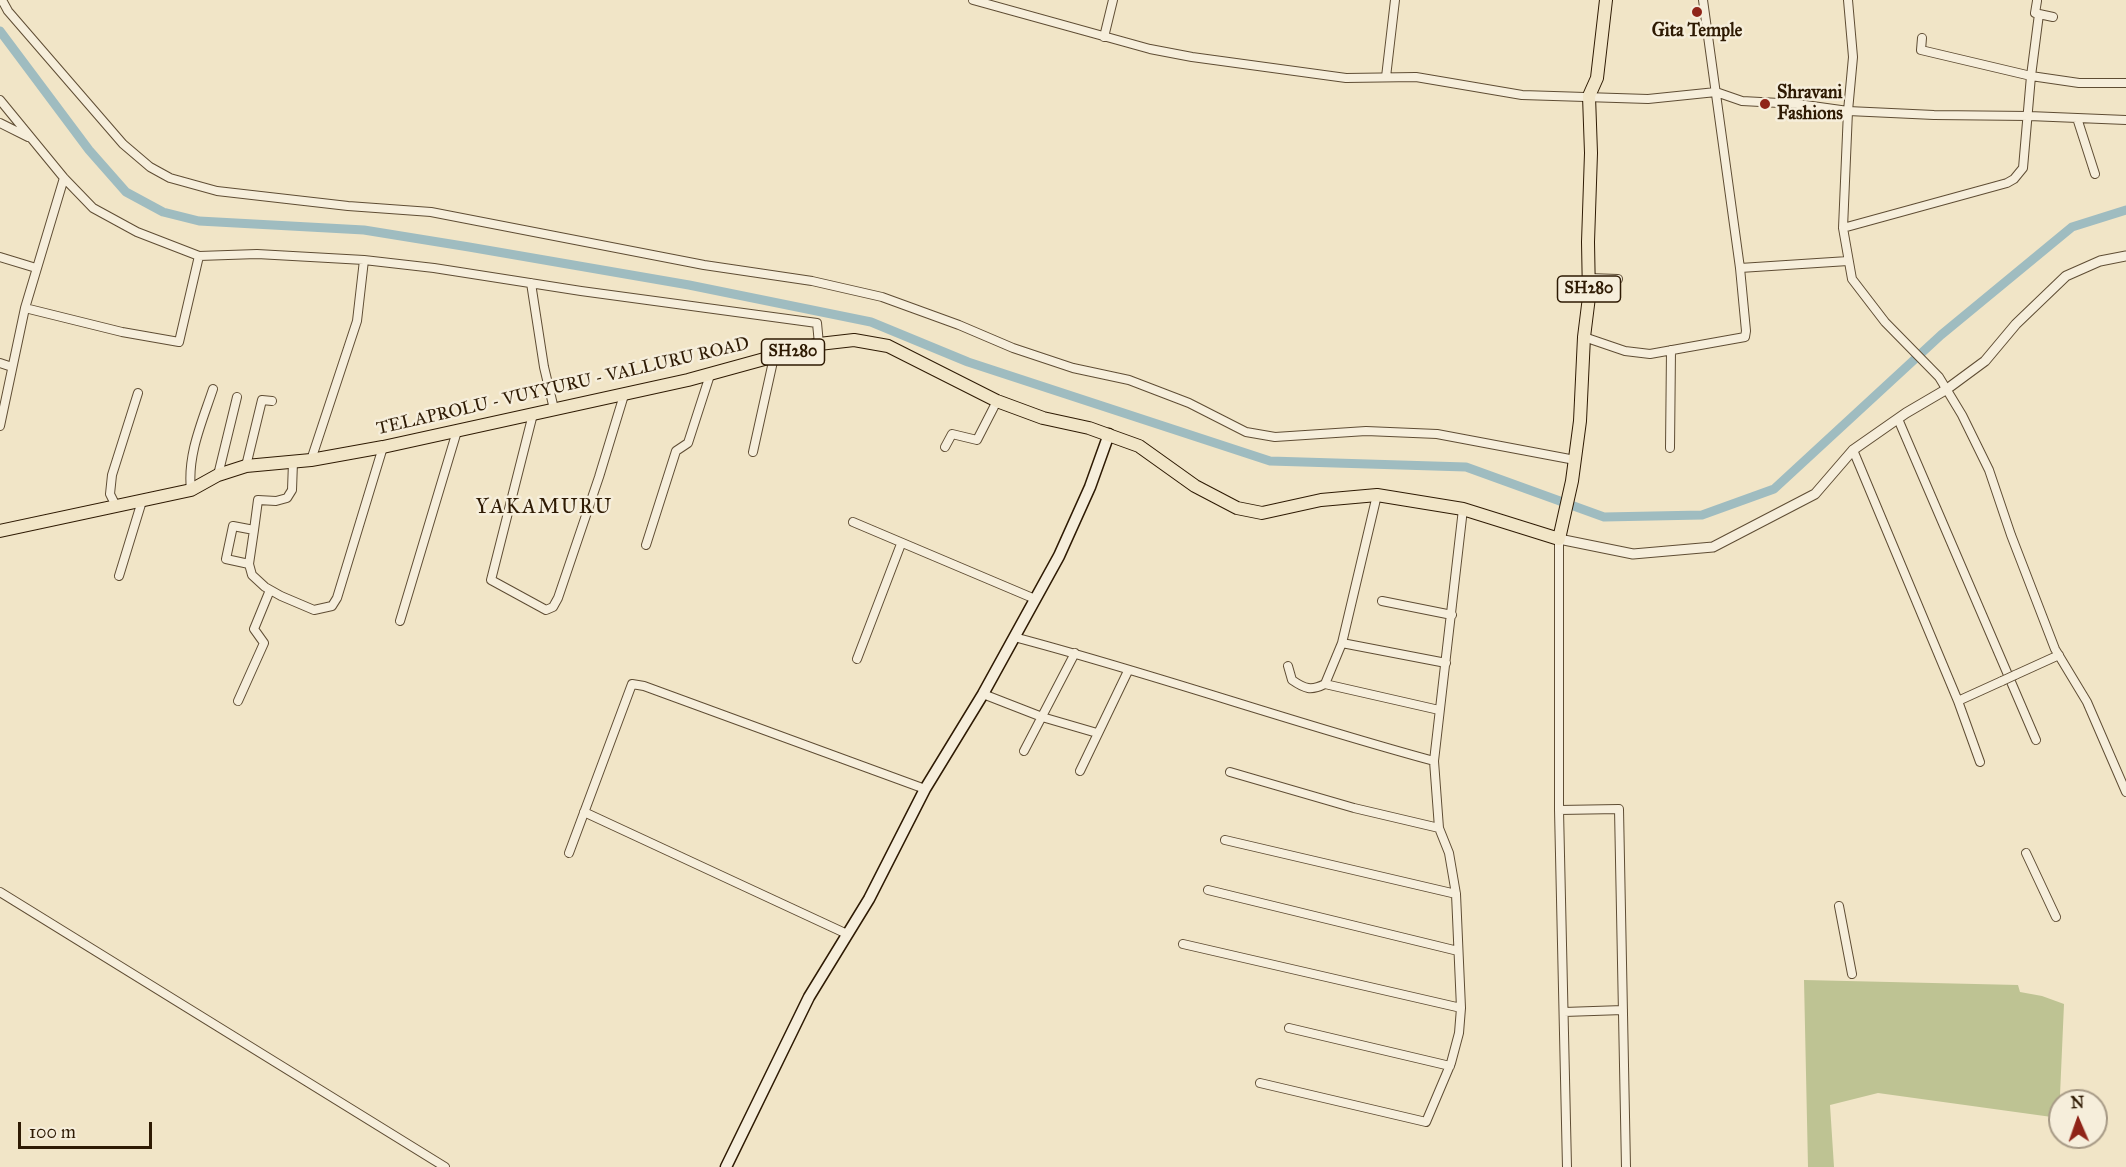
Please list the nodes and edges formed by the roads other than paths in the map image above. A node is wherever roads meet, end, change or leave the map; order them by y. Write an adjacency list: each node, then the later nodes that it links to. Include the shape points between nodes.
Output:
1 (2, 0): 65 (street, via 123,144 170,178 217,191 431,212 882,297 1013,348 1073,368 1129,380 1189,403 1246,432 1275,437 1366,431 1437,434)
2 (973, 0): 11 (street)
3 (1113, 0): 11 (street)
4 (1394, 0): 14 (street)
5 (1606, 0): 17 (main road, SH280, via 1597,78)
6 (1703, 0): 16 (street)
7 (1848, 0): 19 (street, via 1853,57)
8 (2037, 1): 9 (street, via 2035,13)
9 (2039, 14): 10 (street); 13 (street)
10 (2053, 17)
11 (1104, 37): 14 (street, via 1150,49 1271,68 1347,78)
12 (1922, 38): 13 (street, via 1921,50)
13 (2031, 76): 15 (street, via 2079,83); 20 (street)
14 (1386, 77): 17 (street, via 1522,95)
15 (2126, 83)
16 (1716, 92): 17 (street, via 1648,99); 19 (street, via 1742,101); 34 (street)
17 (1589, 96): 35 (main road, SH280)
18 (0, 100): 24 (street)
19 (1848, 111): 20 (street); 27 (street)
20 (2029, 116): 21 (street); 27 (street, via 2025,161 2014,179)
21 (2077, 118): 22 (street); 25 (street)
22 (2126, 120)
23 (0, 123): 24 (street)
24 (31, 138): 26 (street)
25 (2095, 174)
26 (64, 178): 28 (street, via 93,207 137,232); 33 (street)
27 (1843, 228): 32 (street)
28 (199, 256): 31 (street, via 257,254); 38 (street, via 179,342)
29 (2126, 256): 47 (street, via 2100,261 2066,276 2016,324 1985,362)
30 (0, 257): 33 (street)
31 (364, 260): 37 (street); 64 (street, via 357,321)
32 (1848, 261): 34 (street); 47 (street, via 1857,288)
33 (36, 268): 38 (street)
34 (1740, 268): 41 (street, via 1744,337)
35 (1589, 278): 36 (street); 39 (main road, SH280)
36 (1618, 279)
37 (531, 283): 40 (street, via 817,323); 53 (street)
38 (25, 308): 44 (street)
39 (1584, 337): 41 (street, via 1625,351 1650,354); 65 (main road, SH280)
40 (819, 344): 42 (main road, TELAPROLU - VUYYURU - VALLURU ROAD / SH280); 52 (main road, TELAPROLU - VUYYURU - VALLURU ROAD / SH280, via 854,340 888,346)
41 (1671, 350): 61 (street)
42 (774, 357): 45 (main road, TELAPROLU - VUYYURU - VALLURU ROAD / SH280); 63 (street)
43 (0, 363): 44 (street)
44 (12, 367): 56 (street)
45 (710, 375): 49 (main road, TELAPROLU - VUYYURU - VALLURU ROAD / SH280); 79 (street, via 688,443 676,451)
46 (213, 389): 69 (street, via 191,455)
47 (1947, 389): 55 (street); 90 (street, via 1989,470)
48 (138, 393): 72 (street, via 112,475 110,495)
49 (624, 395): 53 (main road, TELAPROLU - VUYYURU - VALLURU ROAD / SH280); 54 (street, via 558,598 546,610 490,580)
50 (237, 397): 68 (street)
51 (272, 401): 67 (street, via 262,400)
52 (997, 401): 58 (main road, TELAPROLU - VUYYURU - VALLURU ROAD / SH280, via 1043,418); 60 (street, via 977,440 952,434)
53 (554, 410): 54 (main road, TELAPROLU - VUYYURU - VALLURU ROAD / SH280)
54 (533, 414): 57 (main road, TELAPROLU - VUYYURU - VALLURU ROAD / SH280)
55 (1898, 419): 62 (street); 102 (street)
56 (0, 426)
57 (458, 431): 59 (main road, TELAPROLU - VUYYURU - VALLURU ROAD / SH280); 86 (street)
58 (1108, 434): 70 (main road, TELAPROLU - VUYYURU - VALLURU ROAD / SH280, via 1140,446 1195,486 1238,508 1262,513 1321,500); 83 (main road, via 1075,524)
59 (383, 447): 64 (main road, TELAPROLU - VUYYURU - VALLURU ROAD / SH280); 82 (street, via 343,584 332,606 314,610)
60 (945, 447)
61 (1670, 448)
62 (1853, 450): 77 (street, via 1815,494 1713,547 1633,554); 98 (street)
63 (753, 452)
64 (312, 460): 66 (main road, TELAPROLU - VUYYURU - VALLURU ROAD / SH280)
65 (1575, 460): 77 (main road, SH280)
66 (293, 462): 67 (main road, TELAPROLU - VUYYURU - VALLURU ROAD / SH280); 75 (street, via 292,490 287,498 258,500)
67 (246, 466): 68 (main road, TELAPROLU - VUYYURU - VALLURU ROAD / SH280)
68 (218, 475): 69 (main road, TELAPROLU - VUYYURU - VALLURU ROAD / SH280)
69 (190, 490): 71 (main road, TELAPROLU - VUYYURU - VALLURU ROAD / SH280)
70 (1377, 495): 73 (main road, TELAPROLU - VUYYURU - VALLURU ROAD / SH280); 88 (street)
71 (142, 501): 72 (main road, TELAPROLU - VUYYURU - VALLURU ROAD / SH280); 81 (street)
72 (116, 506): 76 (main road, TELAPROLU - VUYYURU - VALLURU ROAD / SH280)
73 (1463, 509): 77 (main road, TELAPROLU - VUYYURU - VALLURU ROAD / SH280); 85 (street)
74 (853, 522): 78 (street)
75 (254, 530): 80 (street); 80 (street, via 233,526 226,559)
76 (0, 531)
77 (1559, 539): 110 (street)
78 (901, 544): 83 (street); 91 (street)
79 (646, 545)
80 (249, 564): 82 (street, via 252,575)
81 (119, 576)
82 (270, 590): 97 (street, via 254,629 264,643)
83 (1035, 599): 87 (main road)
84 (1382, 601): 85 (street)
85 (1452, 615): 92 (street)
86 (400, 621)
87 (1014, 637): 89 (street); 96 (main road)
88 (1342, 643): 92 (street); 95 (street)
89 (1075, 653): 94 (street); 100 (street)
90 (2059, 655): 98 (street, bridge); 109 (street, via 2087,702)
91 (857, 659)
92 (1446, 663): 99 (street)
93 (1288, 666): 95 (street, via 1292,680 1304,688 1313,690)
94 (1128, 671): 101 (street); 104 (street)
95 (1325, 684): 99 (street)
96 (983, 694): 100 (street); 108 (main road)
97 (238, 701)
98 (1958, 701): 105 (street)
99 (1440, 710): 104 (street)
100 (1042, 717): 101 (street); 103 (street)
101 (1097, 733): 106 (street)
102 (2036, 740)
103 (1024, 751)
104 (1434, 761): 112 (street)
105 (1980, 762)
106 (1080, 771)
107 (1230, 772): 112 (street)
108 (925, 789): 111 (street, via 633,684); 121 (main road)
109 (2126, 792)
110 (1559, 810): 126 (street, via 1619,809); 127 (street)
111 (584, 812): 114 (street); 121 (street)
112 (1439, 828): 118 (street, via 1449,854)
113 (1225, 840): 118 (street)
114 (569, 853)
115 (2026, 853): 120 (street)
116 (1208, 890): 123 (street)
117 (0, 892): 131 (street)
118 (1456, 894): 123 (street)
119 (1839, 906): 124 (street)
120 (2056, 917)
121 (847, 934): 132 (main road, via 809,997)
122 (1183, 944): 125 (street)
123 (1458, 951): 125 (street)
124 (1852, 974)
125 (1461, 1008): 129 (street)
126 (1623, 1010): 127 (street); 134 (street)
127 (1564, 1012): 133 (street)
128 (1289, 1028): 129 (street)
129 (1450, 1066): 130 (street, via 1426,1122)
130 (1260, 1083)
131 (445, 1167)
132 (726, 1167)
133 (1567, 1167)
134 (1626, 1167)

